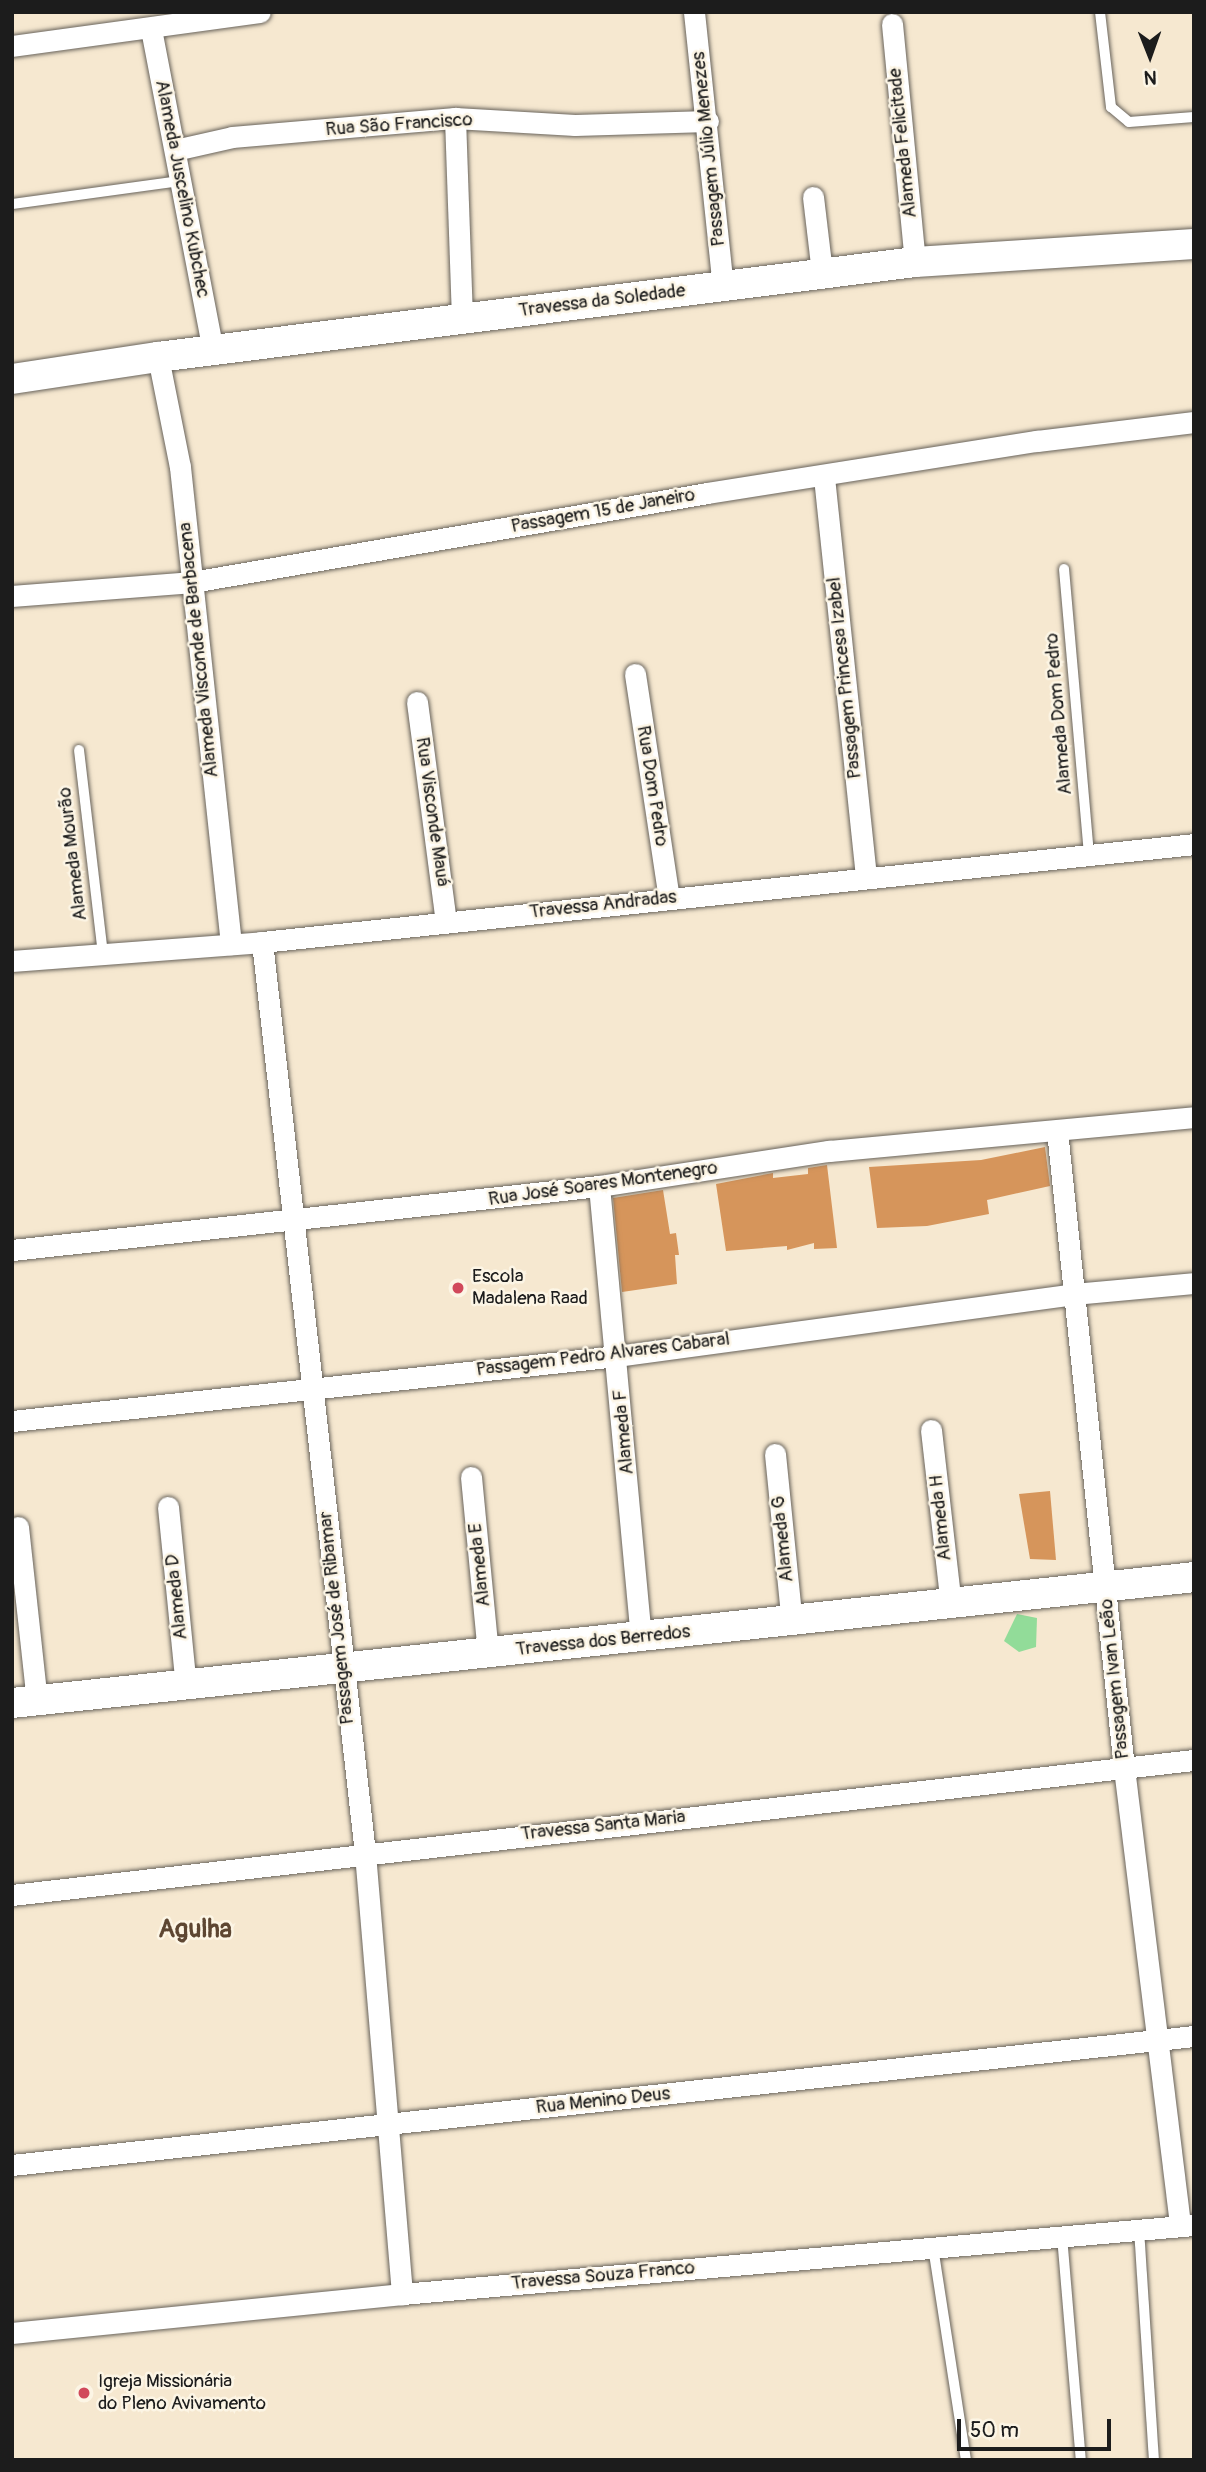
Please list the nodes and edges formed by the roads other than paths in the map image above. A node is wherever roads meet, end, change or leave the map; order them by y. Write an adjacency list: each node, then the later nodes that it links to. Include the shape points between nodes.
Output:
1 (260, 12): 5 (street)
2 (694, 12): 9 (street, Passagem Júlio Menezes)
3 (1100, 12): 7 (lane, via 1111,107 1129,122)
4 (892, 24): 15 (street, Alameda Felicitade)
5 (151, 29): 6 (street); 10 (street, Alameda Juscelino Kubchec)
6 (12, 46)
7 (1194, 117)
8 (455, 118): 9 (street, Rua São Francisco, via 575,125); 10 (street, Rua São Francisco, via 232,137); 18 (street)
9 (708, 121): 17 (street, Passagem Júlio Menezes)
10 (175, 150): 11 (street, Alameda Juscelino Kubchec)
11 (180, 181): 13 (lane); 19 (street, Alameda Juscelino Kubchec)
12 (813, 197): 16 (street)
13 (12, 204)
14 (1194, 244): 15 (main road, Travessa da Soledade)
15 (915, 262): 16 (main road, Travessa da Soledade)
16 (822, 273): 17 (main road, Travessa da Soledade)
17 (723, 286): 18 (main road, Travessa da Soledade)
18 (462, 318): 19 (main road, Travessa da Soledade)
19 (213, 350): 20 (main road, Travessa da Soledade)
20 (158, 357): 21 (main road, Travessa da Soledade); 25 (street, Alameda Visconde de Barbacena, via 180,467)
21 (12, 379)
22 (1194, 422): 23 (street, Passagem 15 de Janeiro, via 1037,441)
23 (824, 477): 25 (street, Passagem 15 de Janeiro, via 381,547); 32 (street, Passagem Princesa Izabel)
24 (1063, 569): 31 (lane, Alameda Dom Pedro)
25 (192, 582): 26 (street, Passagem 15 de Janeiro); 36 (street, Alameda Visconde de Barbacena)
26 (12, 596)
27 (635, 674): 33 (street, Rua Dom Pedro)
28 (417, 702): 34 (street, Rua Visconde Mauá)
29 (79, 750): 37 (lane, Alameda Mourão)
30 (1194, 844): 31 (street, Travessa Andradas)
31 (1089, 856): 32 (street, Travessa Andradas)
32 (866, 878): 33 (street, Travessa Andradas)
33 (669, 898): 34 (street, Travessa Andradas)
34 (446, 922): 35 (street, Travessa Andradas)
35 (262, 942): 36 (street, Travessa Andradas); 42 (street, Passagem José de Ribamar)
36 (231, 944): 37 (street, Travessa Andradas)
37 (103, 954): 38 (street, Travessa Andradas)
38 (12, 961)
39 (1194, 1117): 40 (street, Rua José Soares Montenegro)
40 (1057, 1131): 41 (street, Rua José Soares Montenegro, via 829,1151); 45 (street, Passagem Ivan Leão)
41 (599, 1186): 42 (street, Rua José Soares Montenegro); 46 (street, Alameda F)
42 (294, 1223): 43 (street, Rua José Soares Montenegro); 47 (street, Passagem José de Ribamar)
43 (12, 1250)
44 (1194, 1283): 45 (street, Passagem Pedro Alvares Cabaral)
45 (1073, 1294): 46 (street, Passagem Pedro Alvares Cabaral); 55 (street, Passagem Ivan Leão)
46 (617, 1356): 47 (street, Passagem Pedro Alvares Cabaral); 58 (street, Alameda F)
47 (315, 1387): 48 (street, Passagem Pedro Alvares Cabaral); 60 (street, Passagem José de Ribamar)
48 (12, 1422)
49 (932, 1430): 56 (street, Alameda H)
50 (775, 1454): 57 (street, Alameda G)
51 (471, 1477): 59 (street, Alameda E)
52 (168, 1507): 61 (street, Alameda D)
53 (18, 1527): 62 (street)
54 (1194, 1577): 55 (main road, Travessa dos Berredos)
55 (1105, 1587): 56 (main road, Travessa dos Berredos); 64 (street, Passagem Ivan Leão)
56 (951, 1606): 57 (main road, Travessa dos Berredos)
57 (792, 1623): 58 (main road, Travessa dos Berredos)
58 (641, 1637): 59 (main road, Travessa dos Berredos)
59 (488, 1653): 60 (main road, Travessa dos Berredos)
60 (340, 1666): 61 (main road, Travessa dos Berredos); 65 (street, Passagem José de Ribamar)
61 (186, 1686): 62 (main road, Travessa dos Berredos)
62 (25, 1702)
63 (1194, 1760): 64 (street, Travessa Santa Maria)
64 (1124, 1768): 65 (street, Travessa Santa Maria); 68 (street, Passagem Ivan Leão)
65 (365, 1853): 66 (street, Travessa Santa Maria); 69 (street, Passagem José de Ribamar)
66 (12, 1895)
67 (1194, 2035): 68 (street, Rua Menino Deus)
68 (1158, 2039): 69 (street, Rua Menino Deus); 71 (street, Passagem Ivan Leão)
69 (391, 2124): 70 (street, Rua Menino Deus); 75 (street, Passagem José de Ribamar)
70 (12, 2165)
71 (1187, 2226): 72 (street, Travessa Souza Franco)
72 (1139, 2229): 73 (street, Travessa Souza Franco); 79 (lane)
73 (1062, 2236): 74 (street, Travessa Souza Franco); 78 (lane)
74 (933, 2247): 75 (street, Travessa Souza Franco); 77 (lane)
75 (402, 2294): 76 (street, Travessa Souza Franco)
76 (12, 2333)
77 (966, 2460)
78 (1081, 2460)
79 (1154, 2460)

